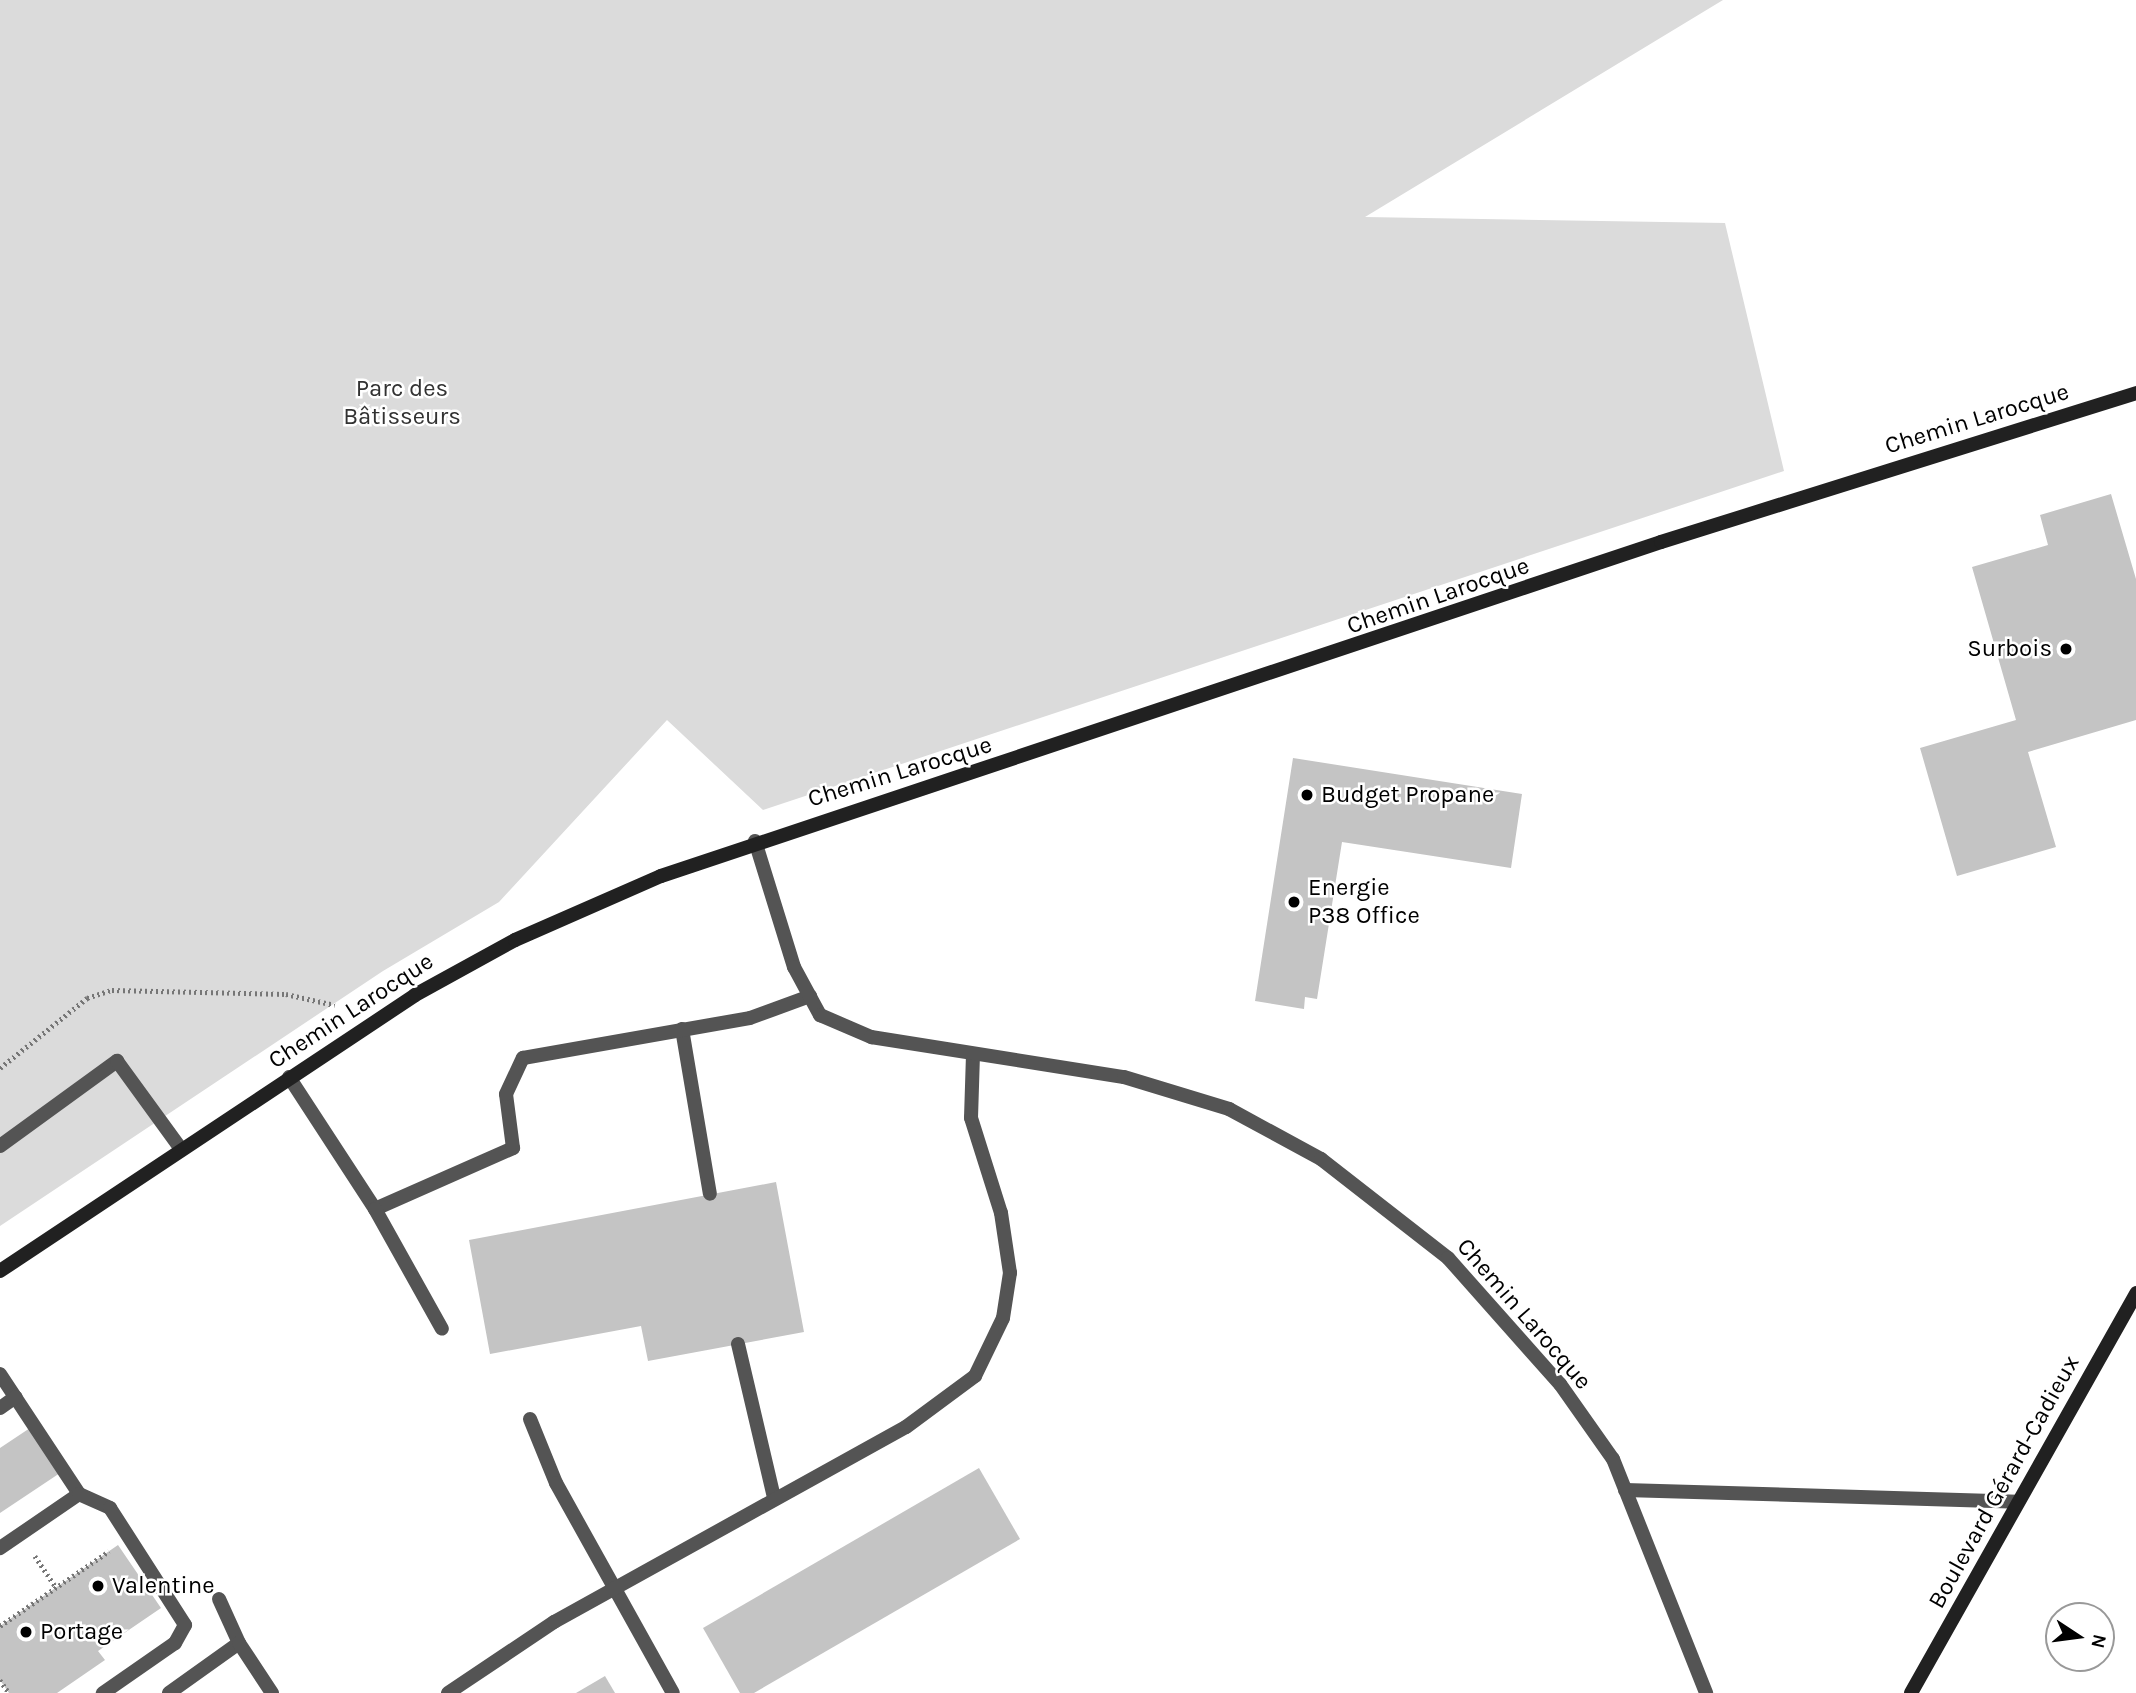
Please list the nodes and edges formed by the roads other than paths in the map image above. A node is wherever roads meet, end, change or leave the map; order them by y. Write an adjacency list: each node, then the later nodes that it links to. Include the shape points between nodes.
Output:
1 (2136, 393): 2 (main road, Chemin Larocque)
2 (755, 841): 3 (street, Chemin Larocque, via 794,967); 6 (main road, Chemin Larocque, via 515,940)
3 (810, 996): 4 (street, via 750,1018); 5 (street, Chemin Larocque, via 820,1015 872,1037)
4 (682, 1028): 9 (street); 10 (street, via 523,1058 506,1094 513,1149)
5 (973, 1056): 19 (street, Chemin Larocque, via 1124,1077 1229,1109 1321,1159 1448,1258 1560,1384 1613,1459); 21 (street, via 971,1118 1001,1213 1010,1273 986,1360 975,1376 906,1427)
6 (289, 1077): 8 (main road, Chemin Larocque); 10 (street)
7 (0, 1146): 8 (street, via 117,1061)
8 (181, 1149): 11 (main road, Chemin Larocque)
9 (709, 1194)
10 (375, 1209): 13 (street)
11 (0, 1271)
12 (2136, 1293): 22 (main road, Boulevard Gérard-Cadieux)
13 (442, 1329)
14 (738, 1344): 21 (street)
15 (0, 1374): 16 (street)
16 (16, 1397): 17 (street); 20 (street)
17 (0, 1408)
18 (530, 1419): 25 (street)
19 (1625, 1490): 22 (street); 33 (street, Chemin Larocque)
20 (79, 1494): 24 (street); 28 (street, via 110,1508 185,1625 175,1643)
21 (774, 1497): 25 (street)
22 (2018, 1502): 34 (main road, Boulevard Gérard-Cadieux)
23 (0, 1528): 24 (street)
24 (10, 1541)
25 (611, 1589): 31 (street); 32 (street)
26 (219, 1600): 27 (street)
27 (239, 1643): 29 (street); 30 (street)
28 (103, 1693)
29 (169, 1693)
30 (272, 1693)
31 (448, 1693)
32 (673, 1693)
33 (1706, 1693)
34 (1911, 1693)

